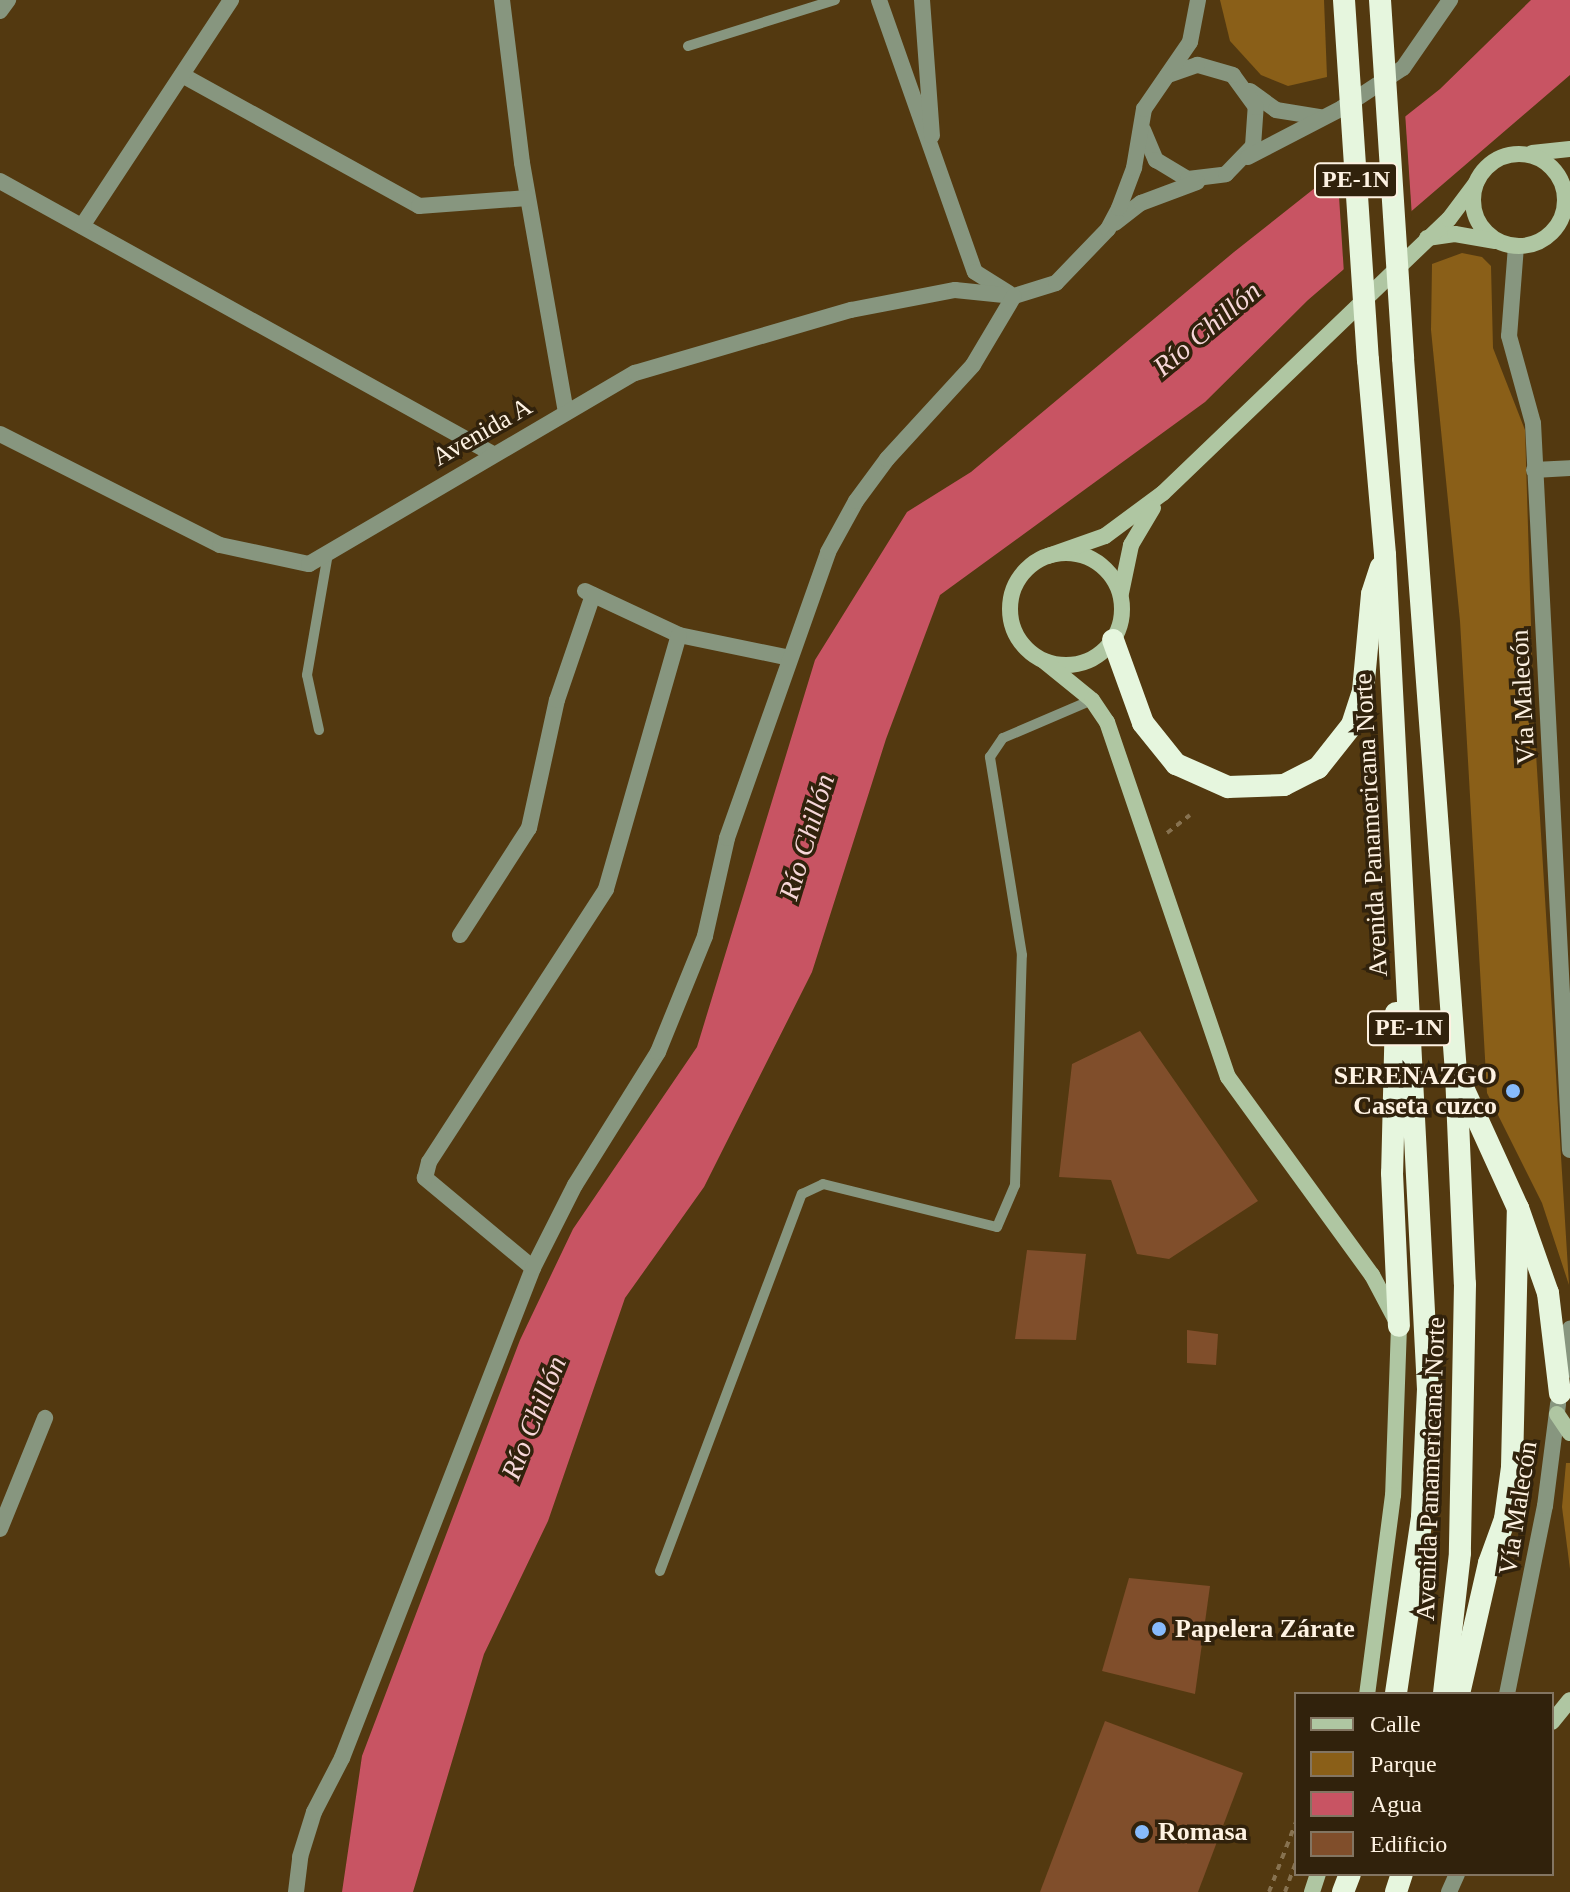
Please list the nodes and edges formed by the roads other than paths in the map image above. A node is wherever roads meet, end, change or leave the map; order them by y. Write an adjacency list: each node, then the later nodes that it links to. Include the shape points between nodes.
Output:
1 (8, 0): 11 (street)
2 (231, 0): 13 (street)
3 (502, 0): 25 (street)
4 (835, 0): 12 (lane)
5 (879, 0): 21 (street)
6 (922, 0): 21 (street)
7 (1198, 0): 14 (street, via 1190,42)
8 (1344, 0): 39 (highway, Avenida Panamericana Norte / PE-1N, bridge)
9 (1380, 0): 50 (highway, Avenida Panamericana Norte / PE-1N, bridge)
10 (1450, 0): 16 (street, via 1403,68)
11 (0, 11)
12 (688, 46)
13 (182, 75): 25 (street, via 419,206); 27 (street)
14 (1163, 78): 15 (street, via 1179,69 1215,67); 17 (street, via 1147,100)
15 (1247, 90): 16 (street, via 1276,110); 20 (street, via 1257,127)
16 (1321, 117): 20 (street)
17 (1142, 127): 22 (street, via 1146,145 1163,166 1188,179); 28 (street, via 1129,187)
18 (1570, 149): 19 (main road)
19 (1522, 154): 24 (main road, via 1494,161); 26 (main road, via 1536,157 1559,175)
20 (1241, 162): 22 (street)
21 (936, 165): 31 (street, via 975,272)
22 (1207, 180): 28 (street, via 1141,203)
23 (0, 181): 27 (street)
24 (1476, 183): 29 (main road, via 1457,210); 30 (main road, via 1474,212 1489,236)
25 (528, 198): 32 (street)
26 (1566, 211): 30 (main road, via 1544,239)
27 (82, 226): 34 (street)
28 (1108, 229): 31 (street, via 1056,283)
29 (1425, 238): 30 (main road, via 1455,234); 37 (main road)
30 (1509, 244): 36 (street, Vía Malecón, via 1509,336 1530,406)
31 (1014, 296): 32 (street, Avenida A, via 955,290 851,310 635,373); 44 (street, via 973,365 856,501 828,552)
32 (566, 412): 34 (street, Avenida A)
33 (0, 434): 38 (street, Avenida A, via 220,545 309,564)
34 (493, 454): 38 (street, Avenida A)
35 (1570, 468): 36 (street)
36 (1534, 470): 51 (street, Vía Malecón)
37 (1163, 493): 40 (main road, via 1105,536); 41 (main road, via 1131,545)
38 (328, 551): 47 (lane, via 307,675)
39 (1385, 555): 43 (highway, via 1372,594 1363,691 1352,725 1318,768 1284,785 1228,787 1176,764 1143,723); 48 (highway, Avenida Panamericana Norte / PE-1N)
40 (1048, 556): 41 (main road, via 1063,553 1093,560 1105,569); 45 (main road, via 1021,576 1010,607 1018,639)
41 (1120, 595): 43 (main road, via 1122,610)
42 (679, 635): 44 (street); 49 (street, via 589,593 557,700 529,828); 53 (street, via 606,889 429,1162 425,1178)
43 (1113, 640): 45 (main road, via 1075,665)
44 (790, 658): 53 (street, via 727,838 705,936 658,1052 575,1185)
45 (1044, 661): 46 (main road)
46 (1092, 700): 54 (main road, via 1107,722 1228,1077 1372,1275); 60 (lane, via 1003,738 990,757 1022,955 1015,1185 997,1227 823,1184 802,1194)
47 (319, 730)
48 (1403, 912): 54 (highway, via 1392,1112); 62 (highway, Avenida Panamericana Norte / PE-1N, via 1428,1389 1422,1517)
49 (460, 935)
50 (1456, 1073): 52 (highway); 63 (highway, Avenida Panamericana Norte / PE-1N, via 1466,1383 1460,1553)
51 (1570, 1150)
52 (1518, 1208): 56 (highway, via 1548,1293); 64 (highway, via 1512,1467 1505,1519 1489,1563)
53 (533, 1268): 68 (street, via 342,1758 314,1812)
54 (1399, 1326): 61 (main road, via 1393,1495)
55 (1570, 1329): 56 (street, Vía Malecón)
56 (1558, 1404): 58 (main road); 65 (street, Vía Malecón, via 1545,1506)
57 (45, 1418): 59 (street)
58 (1570, 1433)
59 (0, 1529)
60 (660, 1571)
61 (1367, 1692)
62 (1396, 1692)
63 (1444, 1692)
64 (1459, 1692)
65 (1507, 1692)
66 (1570, 1700): 67 (main road)
67 (1554, 1720)
68 (296, 1892)

